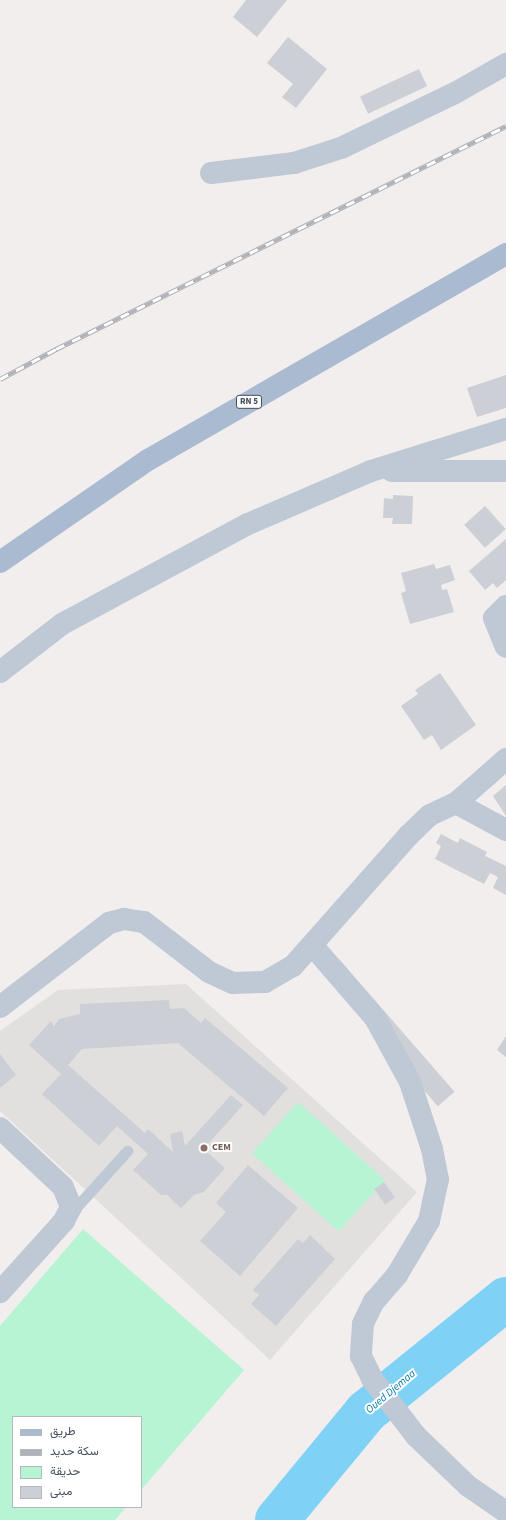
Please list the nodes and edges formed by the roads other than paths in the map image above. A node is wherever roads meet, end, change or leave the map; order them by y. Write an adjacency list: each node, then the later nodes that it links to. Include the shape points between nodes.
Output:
1 (506, 64): 2 (street, via 455,93 341,148 294,163)
2 (211, 173)
3 (506, 254): 7 (main road, RN 5, via 148,460)
4 (506, 429): 5 (street)
5 (371, 471): 6 (street); 10 (street, via 248,524 62,624)
6 (506, 472)
7 (0, 562)
8 (506, 606): 9 (street, via 494,618)
9 (506, 647)
10 (0, 672)
11 (506, 759): 12 (street)
12 (456, 803): 13 (street); 14 (street, via 430,815 408,836)
13 (506, 830)
14 (312, 945): 15 (street, via 293,966 265,982 233,983 209,972 144,922 124,918 109,923); 20 (street, via 375,1018 407,1076 432,1149 438,1179 430,1221 397,1275 374,1301 363,1324 361,1356 372,1379 416,1436 468,1486)
15 (0, 1007)
16 (0, 1128): 18 (street, via 63,1187 71,1206)
17 (127, 1151): 18 (lane)
18 (64, 1221): 19 (street)
19 (0, 1292)
20 (506, 1512)

